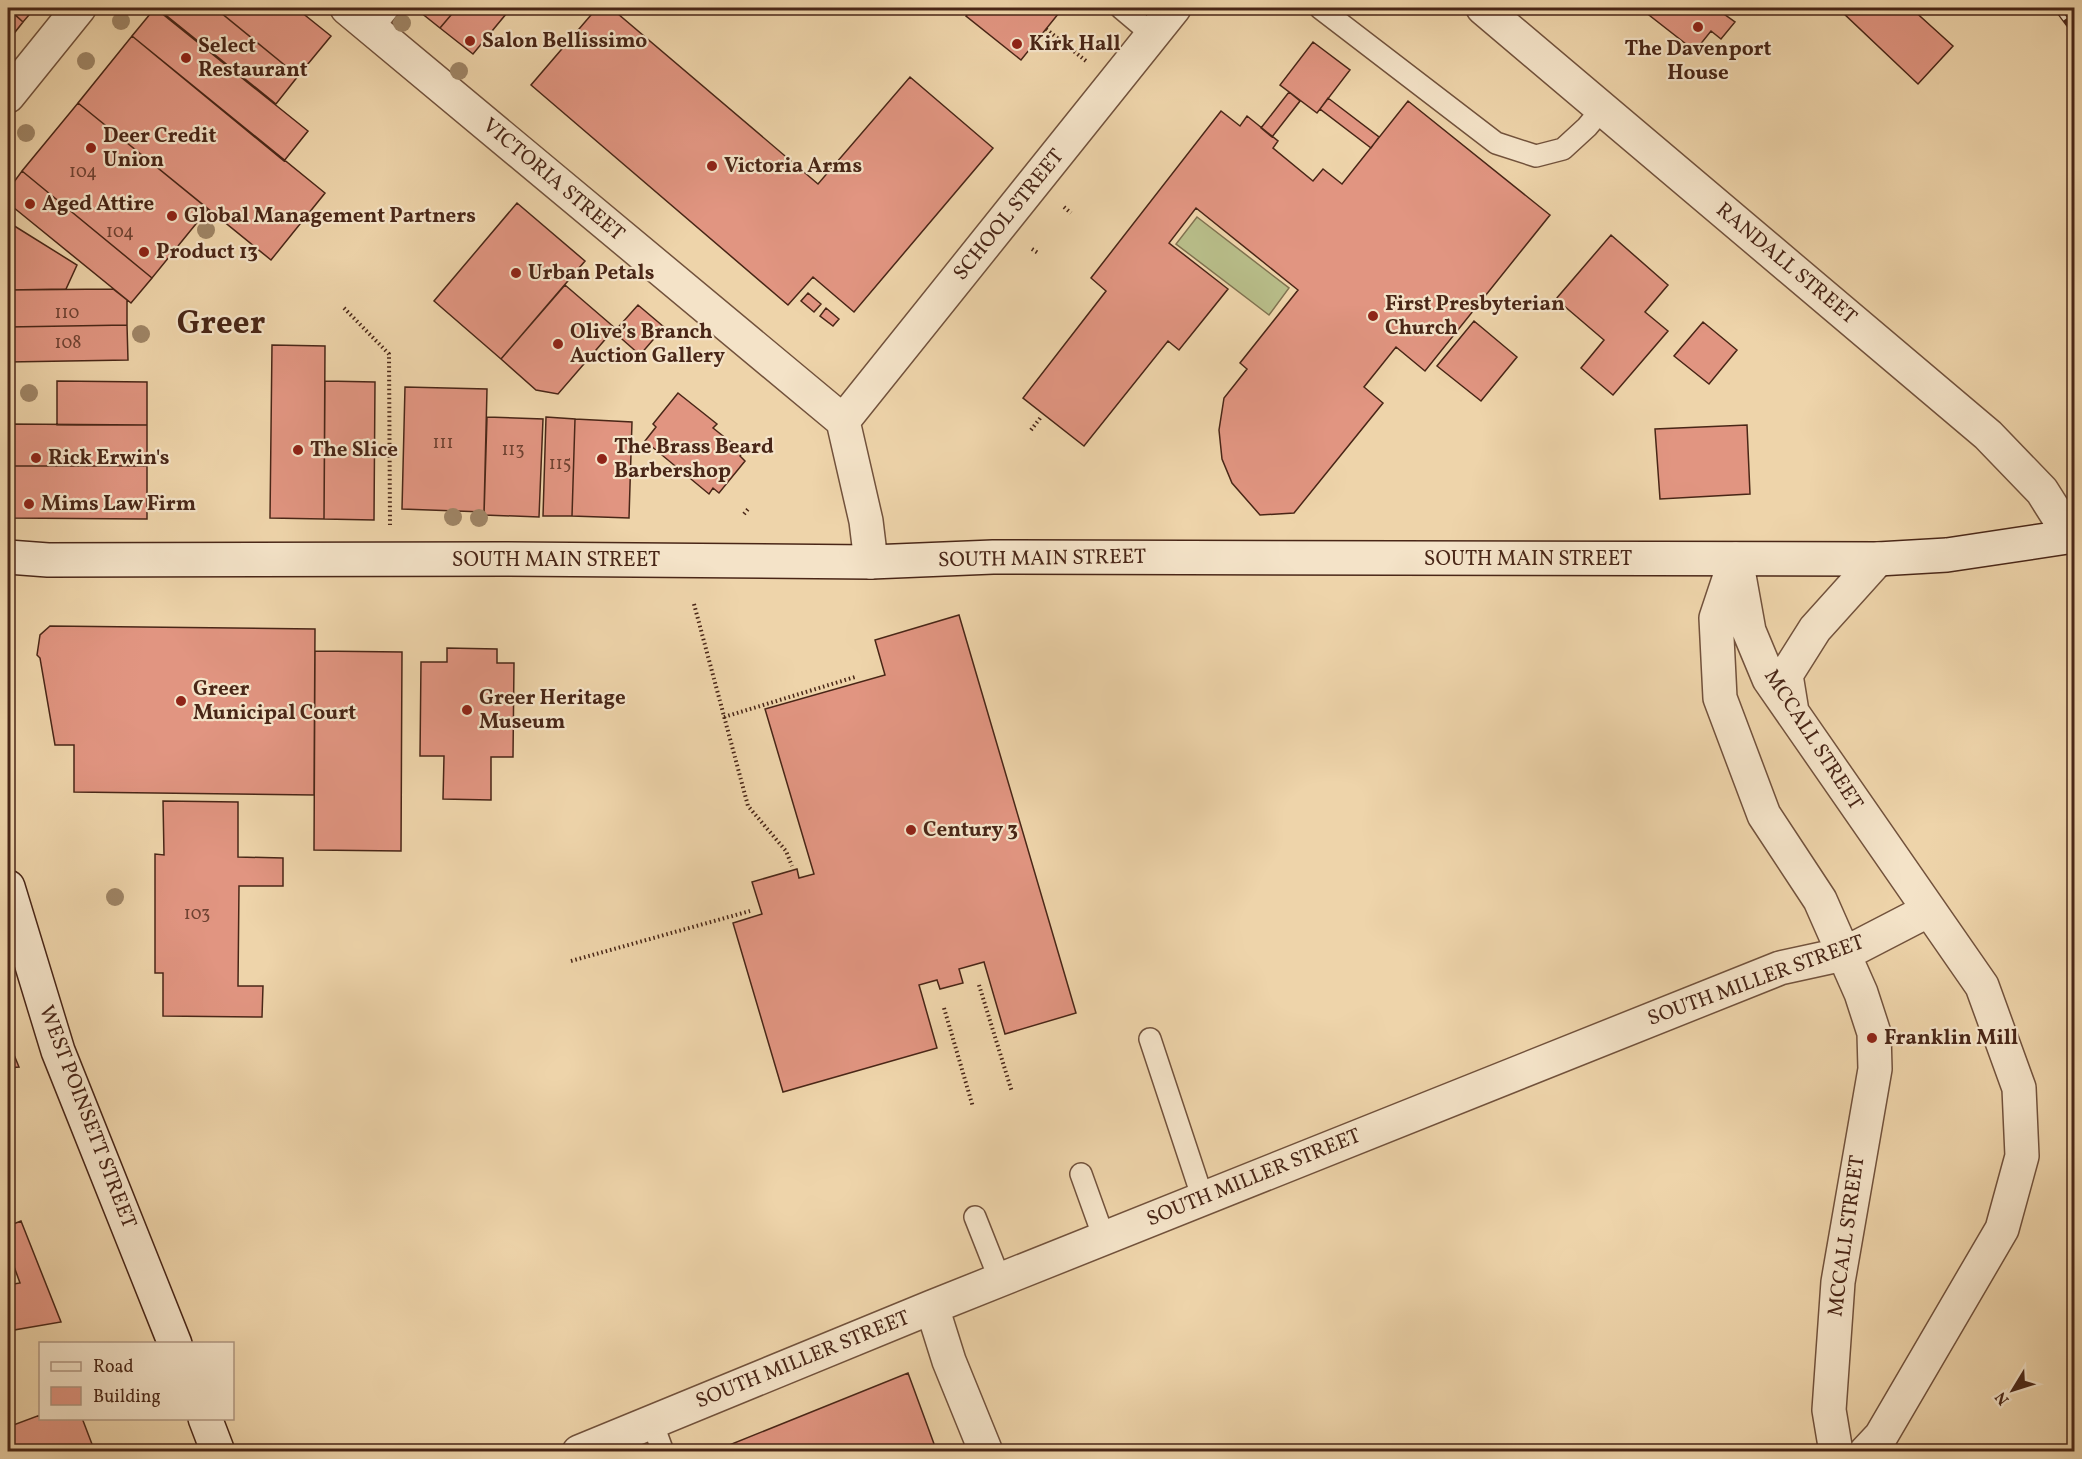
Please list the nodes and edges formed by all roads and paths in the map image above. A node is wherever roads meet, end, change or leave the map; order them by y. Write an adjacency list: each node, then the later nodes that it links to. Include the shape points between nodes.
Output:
1 (80, 8): 11 (street)
2 (347, 8): 7 (street, VICTORIA STREET)
3 (1121, 8): 9 (lane)
4 (1174, 8): 9 (street, SCHOOL STREET)
5 (1320, 8): 12 (lane, via 1497,143 1536,156 1563,149)
6 (1483, 8): 12 (street, RANDALL STREET)
7 (381, 18): 19 (street, VICTORIA STREET)
8 (1046, 29): 10 (path)
9 (1153, 35): 19 (street, SCHOOL STREET)
10 (1090, 64)
11 (8, 96)
12 (1602, 109): 24 (street, RANDALL STREET, via 1988,435 2042,491)
13 (1064, 207): 14 (path)
14 (1071, 213)
15 (1032, 249): 16 (path)
16 (1038, 254)
17 (344, 308): 23 (path, via 389,354)
18 (1041, 417): 20 (path)
19 (843, 421): 28 (street, via 866,521)
20 (1031, 430)
21 (749, 508): 22 (path)
22 (744, 514)
23 (390, 532)
24 (2073, 537): 27 (street, SOUTH MAIN STREET, via 1947,555)
25 (8, 557): 28 (street, SOUTH MAIN STREET)
26 (1736, 559): 27 (street, SOUTH MAIN STREET); 28 (street, SOUTH MAIN STREET, via 993,557); 31 (street, MCCALL STREET, via 1749,630 1769,679); 38 (street, MCCALL STREET, via 1716,618 1720,698 1764,815 1820,900)
27 (1878, 559): 31 (street, via 1815,629 1786,675)
28 (871, 562)
29 (694, 604): 32 (path)
30 (855, 677): 32 (path)
31 (1793, 713): 36 (street, MCCALL STREET)
32 (724, 717): 33 (path, via 748,806 786,851)
33 (792, 866)
34 (8, 888): 37 (street, WEST POINSETT STREET)
35 (750, 910): 39 (path)
36 (1929, 910): 38 (street, SOUTH MILLER STREET); 58 (street, MCCALL STREET, via 1982,986 2019,1088 2022,1156 2002,1230 1881,1436)
37 (16, 945): 51 (street, WEST POINSETT STREET)
38 (1844, 954): 46 (street, SOUTH MILLER STREET, via 1780,968); 57 (street, MCCALL STREET, via 1874,1033 1875,1069 1838,1282 1829,1410)
39 (572, 961)
40 (979, 985): 43 (path)
41 (944, 1008): 44 (path)
42 (1150, 1039): 46 (lane)
43 (1012, 1092)
44 (973, 1107)
45 (1081, 1174): 48 (lane)
46 (1203, 1199): 48 (street, SOUTH MILLER STREET)
47 (975, 1217): 49 (lane)
48 (1104, 1238): 49 (street, SOUTH MILLER STREET)
49 (1000, 1280): 50 (street, SOUTH MILLER STREET)
50 (932, 1307): 53 (street, SOUTH MILLER STREET); 56 (street)
51 (174, 1342)
52 (205, 1420): 54 (street)
53 (658, 1437): 55 (street, SOUTH MILLER STREET)
54 (218, 1452)
55 (579, 1452)
56 (986, 1452)
57 (1836, 1452)
58 (1866, 1452)

